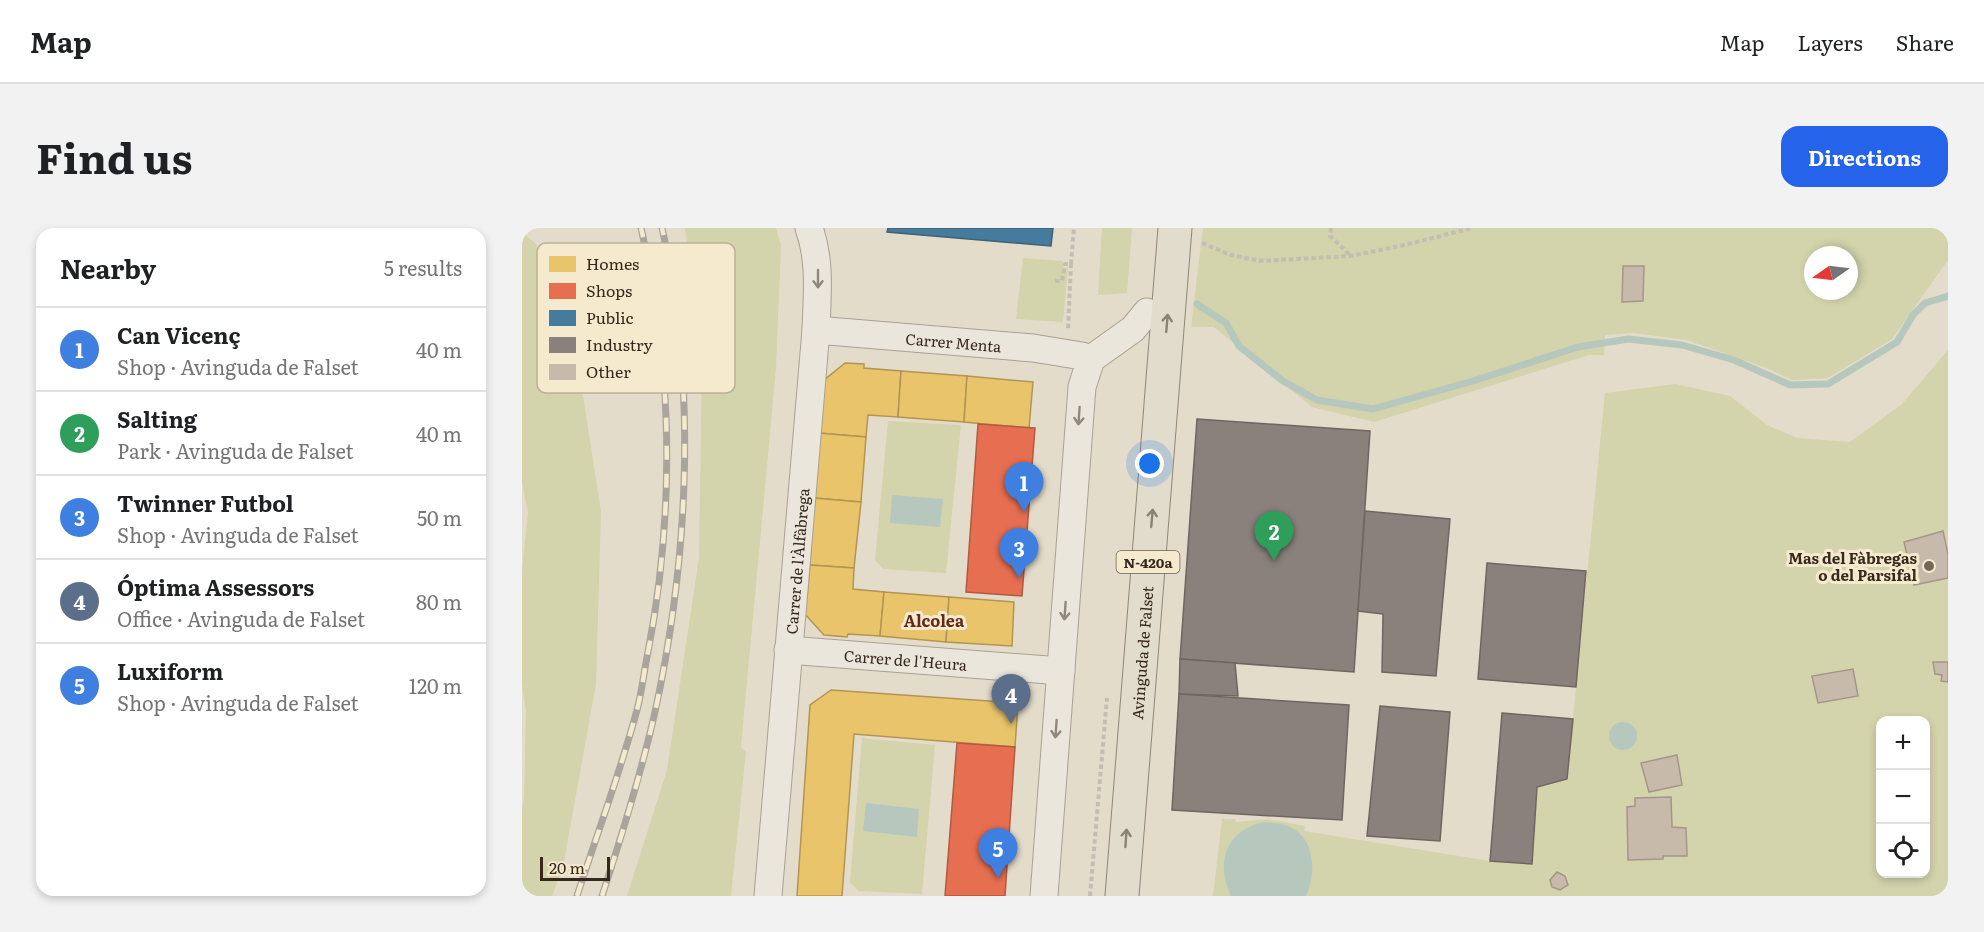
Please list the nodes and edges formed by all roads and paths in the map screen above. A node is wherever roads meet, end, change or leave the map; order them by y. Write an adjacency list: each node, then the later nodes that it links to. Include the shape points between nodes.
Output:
1 (809, 228): 11 (street, Carrer de l'Àlfàbrega, one-way to 11, via 818,273)
2 (1074, 228): 8 (path)
3 (1153, 228): 10 (main road, Avinguda de Falset / N-420a)
4 (1331, 228): 7 (path, via 1330,236)
5 (1473, 228): 7 (path)
6 (1188, 235): 7 (path, via 1231,255 1260,261); 19 (main road, Avinguda de Falset / N-420a, one-way to 6)
7 (1350, 256)
8 (1071, 264): 9 (path, via 1065,264 1062,281); 12 (path)
9 (1055, 280)
10 (1147, 312): 13 (street, via 1133,329); 18 (main road, Avinguda de Falset / N-420a)
11 (816, 330): 13 (street, Carrer Menta, via 1033,348); 14 (street, Carrer de l'Àlfàbrega)
12 (1068, 331)
13 (1091, 359): 15 (street, one-way to 15, via 1082,387)
14 (788, 650): 15 (street, Carrer de l'Heura); 16 (street, Carrer de l'Àlfàbrega)
15 (1060, 671): 17 (street, one-way to 17)
16 (768, 896)
17 (1044, 896)
18 (1100, 896)
19 (1122, 896)

